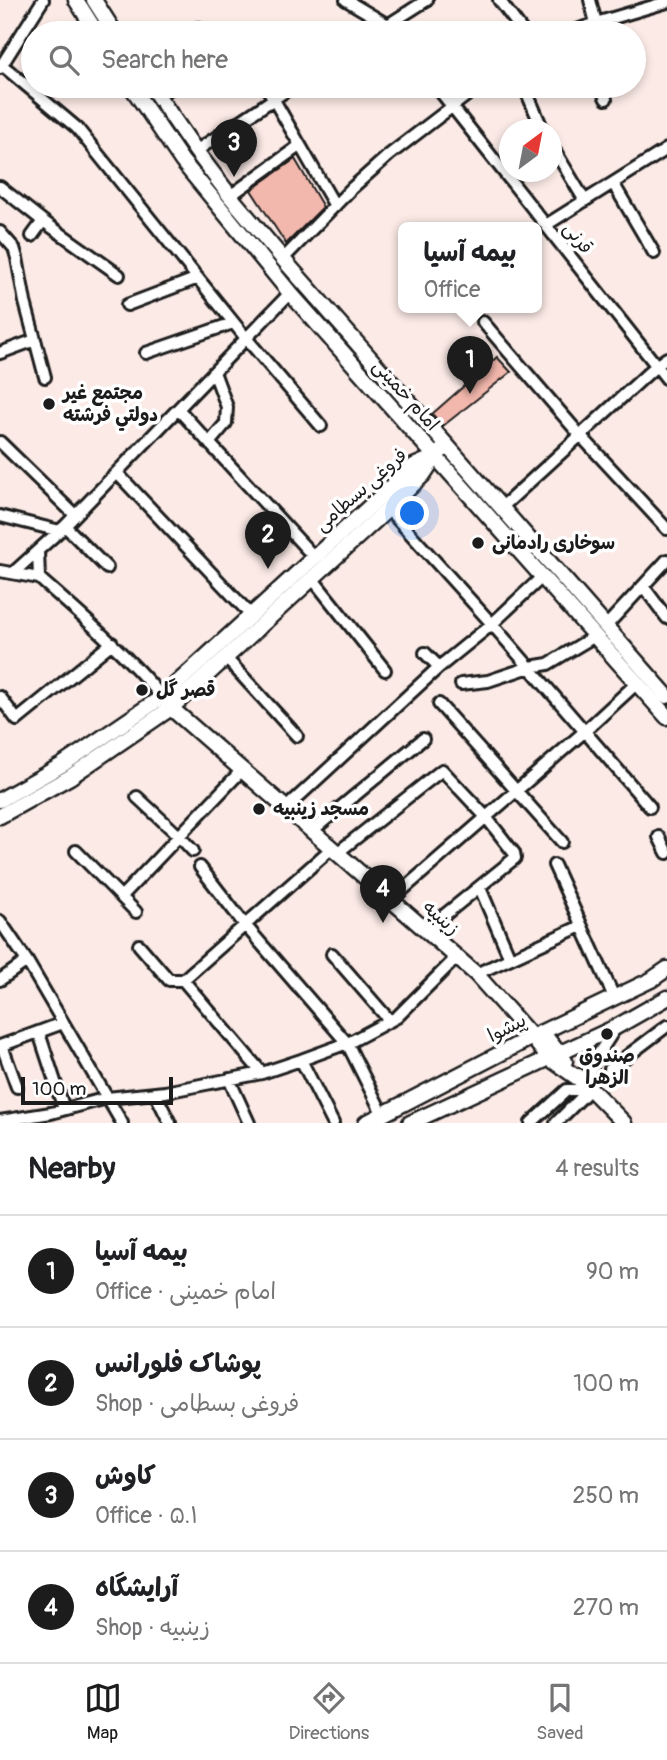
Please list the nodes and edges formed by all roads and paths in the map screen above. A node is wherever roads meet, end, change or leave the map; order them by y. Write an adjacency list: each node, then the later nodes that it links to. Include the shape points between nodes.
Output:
1 (43, 0): 9 (street)
2 (76, 0): 10 (main road)
3 (94, 0): 11 (main road)
4 (346, 0): 12 (street)
5 (499, 0): 14 (street)
6 (590, 0): 15 (street)
7 (422, 1): 13 (street)
8 (667, 2): 16 (street)
9 (30, 21)
10 (89, 21)
11 (107, 21)
12 (379, 21)
13 (401, 21)
14 (515, 21)
15 (595, 21)
16 (603, 21)
17 (21, 35): 18 (street)
18 (1, 66): 19 (street)
19 (21, 83)
20 (40, 98): 45 (street, via 76,128)
21 (139, 98): 46 (main road, امام خمینی, via 182,161)
22 (159, 98): 31 (main road, امام خمینی)
23 (274, 98): 29 (street); 31 (street)
24 (446, 98): 27 (street, قرنی)
25 (463, 98): 27 (street)
26 (529, 98): 28 (street)
27 (452, 106): 37 (street, via 389,155); 39 (street, قرنی)
28 (538, 119)
29 (299, 146): 35 (street); 37 (street)
30 (667, 149): 33 (street)
31 (196, 151): 35 (main road, امام خمینی)
32 (562, 164): 36 (street)
33 (613, 183): 36 (street); 42 (street)
34 (0, 187): 38 (street)
35 (230, 196): 43 (main road, امام خمینی)
36 (585, 201): 39 (street)
37 (335, 206): 43 (street)
38 (43, 222): 41 (street); 44 (street)
39 (545, 225): 55 (street, قرنی)
40 (0, 232): 51 (street, via 18,258)
41 (32, 236)
42 (653, 253)
43 (283, 259): 64 (main road, امام خمینی)
44 (120, 275)
45 (198, 278): 47 (street); 48 (street)
46 (290, 293): 50 (street); 65 (main road, امام خمینی)
47 (127, 305)
48 (233, 323): 50 (street); 53 (street)
49 (482, 323): 61 (street)
50 (246, 338): 56 (street); 60 (street)
51 (35, 340): 52 (street); 57 (street)
52 (0, 353)
53 (146, 353)
54 (667, 358): 55 (street)
55 (656, 366): 58 (street, قرنی); 61 (street)
56 (214, 372): 59 (street); 63 (street, via 227,407 226,423)
57 (45, 377)
58 (667, 379)
59 (178, 409): 63 (street); 66 (street)
60 (321, 426)
61 (580, 435): 67 (street); 72 (street)
62 (0, 442): 69 (street)
63 (209, 443): 74 (street)
64 (446, 446): 65 (main road); 67 (main road, امام خمینی)
65 (435, 457): 68 (main road, فروغی بسطامی); 74 (main road, فروغی بسطامی, via 414,466); 79 (main road, امام خمینی)
66 (117, 473): 69 (street); 83 (street)
67 (501, 508): 86 (main road, امام خمینی)
68 (388, 509): 81 (main road, فروغی بسطامی); 85 (street)
69 (75, 515): 71 (street)
70 (0, 516): 71 (street)
71 (62, 529): 73 (street); 76 (street)
72 (667, 529)
73 (38, 551): 78 (street); 80 (street)
74 (314, 557): 83 (main road, فروغی بسطامی)
75 (667, 559): 82 (street)
76 (107, 568)
77 (0, 571): 78 (street)
78 (13, 573): 80 (street)
79 (542, 577): 85 (street); 86 (main road, امام خمینی)
80 (39, 578): 87 (street)
81 (312, 578): 89 (main road, فروغی بسطامی); 92 (street)
82 (643, 586): 84 (street); 86 (street)
83 (251, 615): 97 (main road, فروغی بسطامی)
84 (667, 618)
85 (492, 624): 90 (street); 91 (street)
86 (601, 631): 91 (street, via 548,664); 93 (main road, امام خمینی); 95 (main road, امام خمینی)
87 (112, 643): 96 (street, via 17,720); 97 (street)
88 (425, 653): 90 (street)
89 (226, 659): 97 (main road, فروغی بسطامی); 101 (street)
90 (439, 667): 108 (street)
91 (530, 667): 94 (street, via 488,681); 100 (street)
92 (385, 670)
93 (637, 683): 99 (main road, امام خمینی); 100 (street)
94 (461, 684)
95 (667, 696)
96 (0, 697)
97 (167, 702): 103 (main road, زینبیه); 106 (main road, فروغی بسطامی); 109 (main road, فروغی بسطامی, via 70,778)
98 (439, 704): 104 (street)
99 (667, 717)
100 (585, 731): 104 (street); 107 (street)
101 (297, 736)
102 (424, 739): 111 (street)
103 (242, 770): 108 (main road, زینبیه); 112 (street)
104 (516, 791): 110 (street); 114 (street)
105 (137, 797): 112 (street)
106 (0, 800)
107 (650, 807)
108 (286, 808): 111 (main road, زینبیه)
109 (0, 816)
110 (486, 817): 117 (street, via 442,770); 121 (street, via 515,858); 123 (street)
111 (312, 831): 117 (main road, زینبیه)
112 (179, 836): 116 (street); 122 (street)
113 (659, 837): 118 (street)
114 (562, 842)
115 (76, 851): 122 (street)
116 (193, 851)
117 (335, 851): 123 (main road, زینبیه); 126 (street)
118 (667, 853)
119 (554, 865): 127 (street)
120 (200, 867): 126 (street)
121 (480, 888): 128 (street); 132 (street)
122 (122, 896): 124 (street)
123 (391, 900): 128 (main road, زینبیه)
124 (136, 912)
125 (0, 923): 133 (street)
126 (245, 925): 136 (street); 146 (street)
127 (581, 926): 132 (street); 138 (street)
128 (426, 930): 131 (main road, زینبیه)
129 (139, 944): 136 (street, via 169,980)
130 (332, 954): 140 (street)
131 (457, 957): 135 (main road, زینبیه); 140 (street)
132 (510, 958): 135 (street)
133 (27, 961): 137 (street); 141 (street)
134 (667, 969): 138 (main road, پیشوا)
135 (476, 974): 145 (main road, زینبیه)
136 (185, 978): 151 (street)
137 (0, 980)
138 (614, 997): 145 (main road, پیشوا)
139 (667, 998): 143 (main road)
140 (393, 1019): 146 (street)
141 (63, 1023): 144 (street); 156 (street)
142 (667, 1026): 150 (street)
143 (616, 1027): 148 (main road); 153 (street, via 594,1061)
144 (39, 1032): 147 (street); 157 (street)
145 (537, 1034): 148 (main road, زینبیه); 158 (main road, پیشوا)
146 (347, 1044): 149 (street); 158 (street)
147 (1, 1046): 154 (street)
148 (554, 1056): 153 (main road, زینبیه); 166 (main road)
149 (301, 1060): 151 (street); 164 (street)
150 (610, 1069)
151 (262, 1073): 152 (street)
152 (229, 1080): 155 (street); 163 (street)
153 (586, 1085): 167 (street, via 567,1090); 168 (street); 169 (main road, زینبیه)
154 (18, 1087)
155 (155, 1093): 156 (street); 162 (street)
156 (107, 1098): 157 (street); 161 (street)
157 (64, 1109): 159 (street)
158 (382, 1113): 165 (main road, پیشوا)
159 (40, 1119): 160 (street)
160 (0, 1121)
161 (122, 1123)
162 (170, 1123)
163 (249, 1123)
164 (333, 1123)
165 (366, 1123)
166 (410, 1123)
167 (531, 1123)
168 (556, 1123)
169 (624, 1123)

